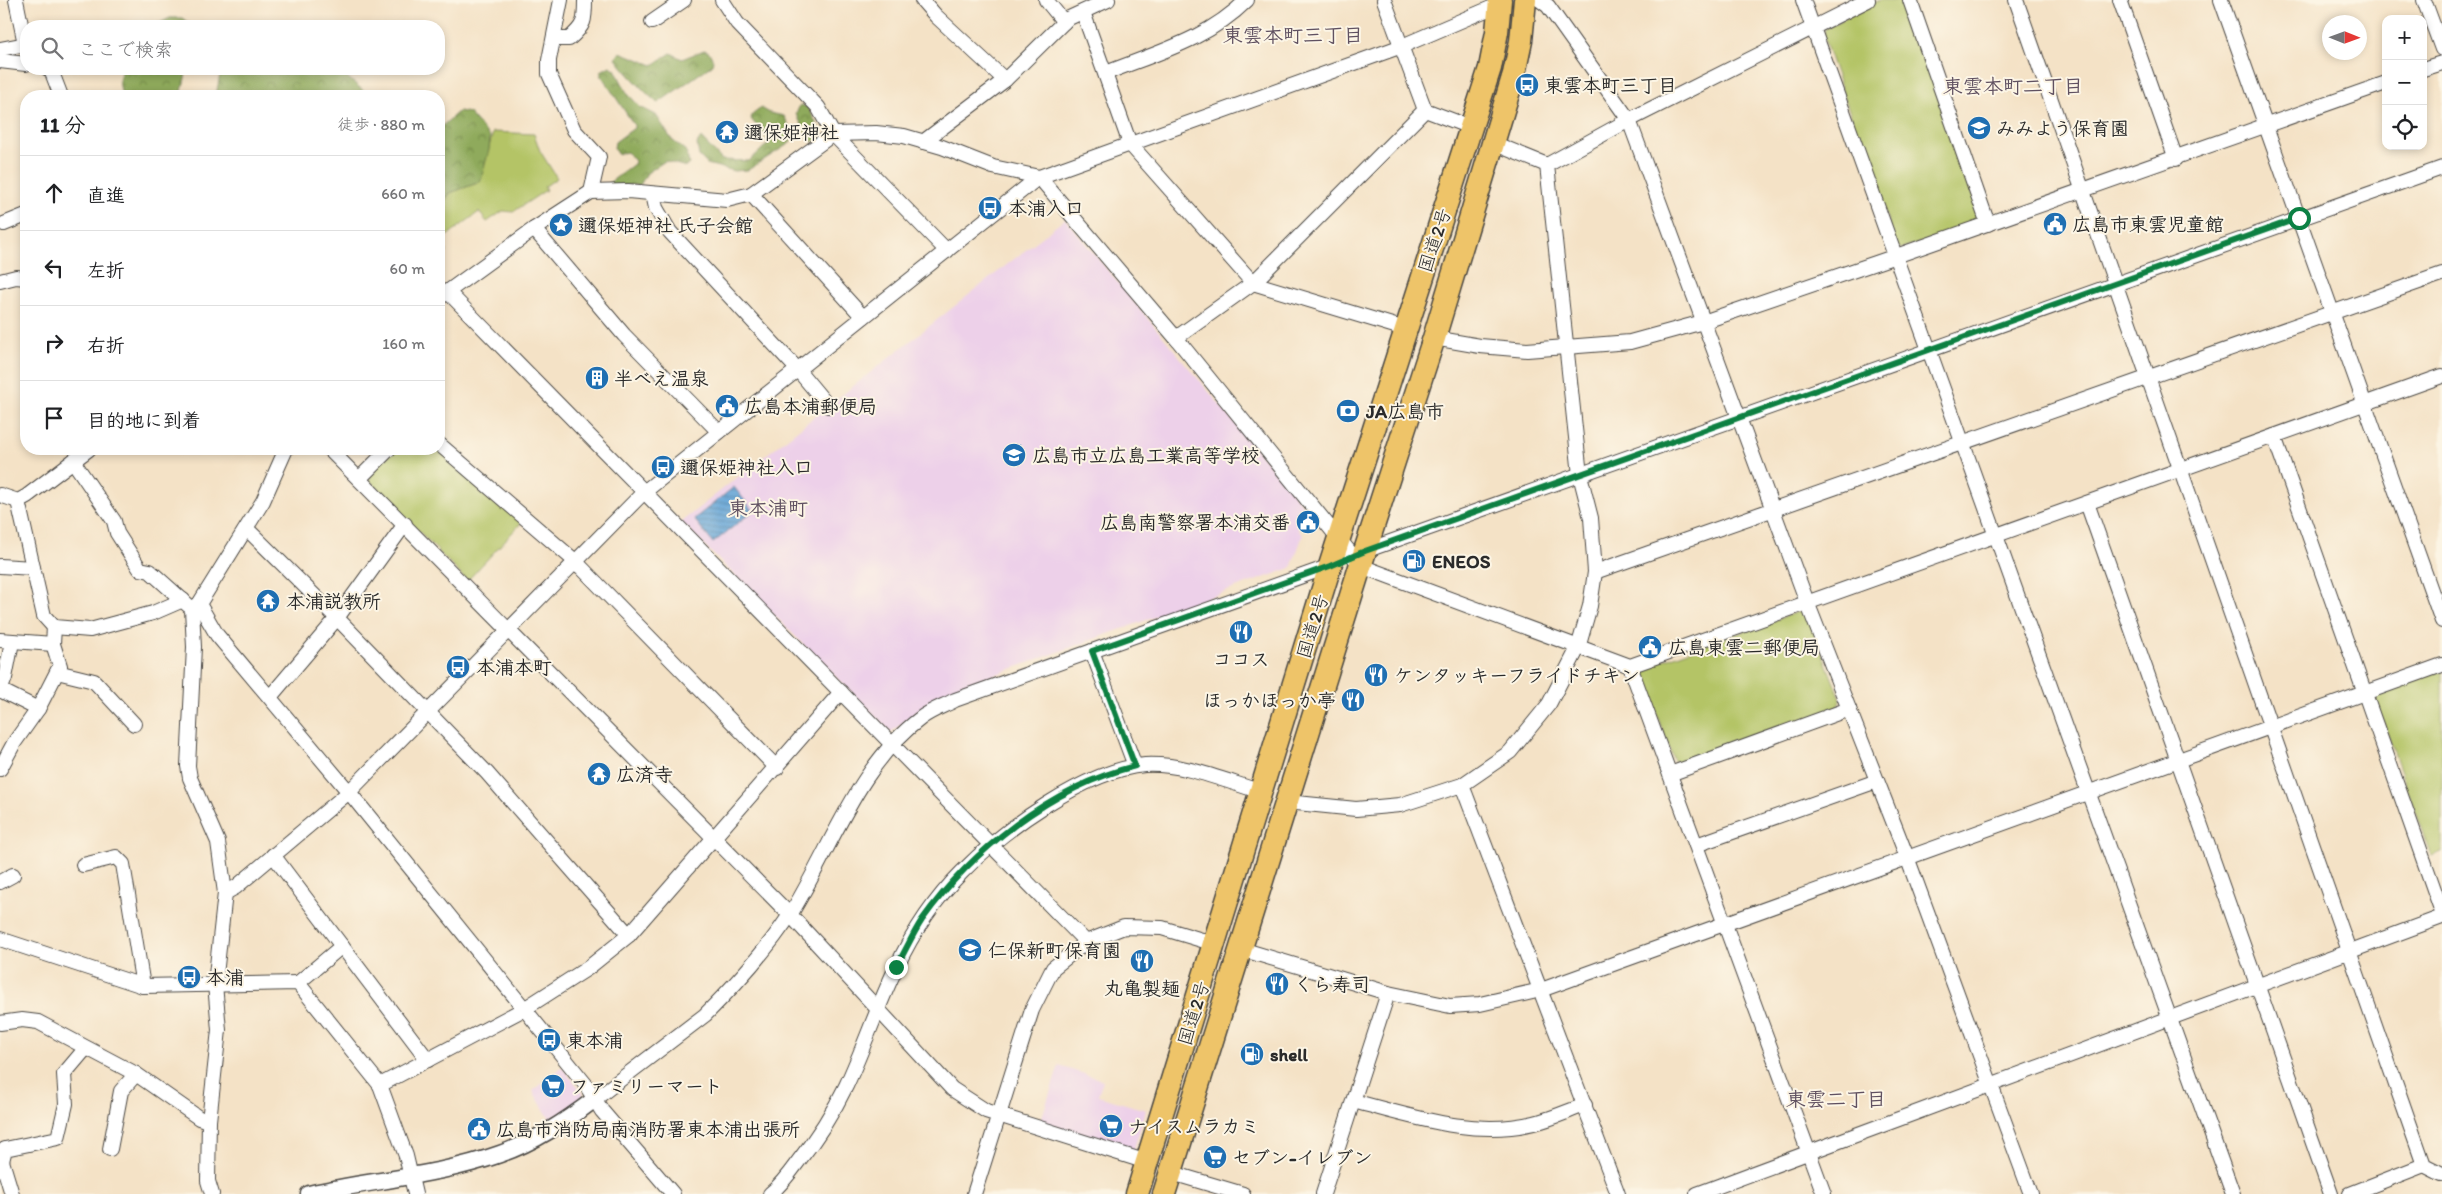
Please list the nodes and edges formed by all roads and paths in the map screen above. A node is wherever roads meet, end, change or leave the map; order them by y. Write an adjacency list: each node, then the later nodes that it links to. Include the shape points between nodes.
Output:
1 (16, 0): 22 (street)
2 (561, 0): 26 (street)
3 (585, 0): 26 (street, via 582,27 569,39)
4 (722, 0): 44 (street, via 737,24 818,107)
5 (922, 0): 37 (street)
6 (1046, 0): 24 (street)
7 (1108, 0): 21 (street)
8 (1247, 0): 35 (street, via 1232,15 1202,35)
9 (1384, 0): 28 (street)
10 (1525, 0): 46 (highway, 国道2号, via 1516,66)
11 (1540, 0): 41 (street, via 1548,6)
12 (1803, 0): 25 (street)
13 (1868, 0): 25 (street)
14 (1910, 0): 59 (street)
15 (2016, 0): 52 (street)
16 (2120, 0): 48 (street)
17 (2424, 0): 30 (street)
18 (1503, 1): 28 (street); 42 (highway, 国道2号, via 1490,68)
19 (2226, 1): 43 (street)
20 (677, 2): 23 (street)
21 (1083, 12): 24 (street); 35 (street)
22 (21, 20)
23 (652, 22)
24 (1064, 22): 37 (street)
25 (1812, 26): 41 (street); 62 (street)
26 (554, 39): 53 (street, via 549,60 550,74 574,130 599,157)
27 (20, 45): 29 (street)
28 (1402, 46): 40 (street); 47 (street)
29 (0, 49)
30 (2442, 49)
31 (0, 61): 33 (street)
32 (2442, 62): 34 (street)
33 (20, 63)
34 (2427, 68)
35 (1106, 73): 47 (street)
36 (53, 75): 39 (street)
37 (1005, 80): 45 (street)
38 (2382, 84): 43 (street)
39 (59, 90)
40 (1425, 110): 42 (street); 66 (street)
41 (1628, 120): 49 (street); 72 (street)
42 (1470, 127): 73 (highway, 国道2号)
43 (2266, 127): 48 (street); 57 (street)
44 (833, 134): 45 (street, via 876,133); 55 (street); 61 (street)
45 (924, 142): 51 (street, via 993,167)
46 (1493, 143): 49 (street); 75 (highway, 国道2号)
47 (1130, 144): 51 (street); 66 (street)
48 (2176, 159): 52 (street)
49 (1547, 164): 76 (street)
50 (2442, 168): 57 (street)
51 (1039, 177): 61 (street); 74 (street)
52 (2084, 191): 59 (street); 67 (street)
53 (591, 192): 54 (street); 60 (street)
54 (653, 194): 55 (street, via 727,200); 78 (street, via 656,208 670,232)
55 (751, 194): 71 (street)
56 (20, 218): 58 (street)
57 (2299, 218): 67 (street); 70 (street)
58 (4, 224)
59 (1988, 224): 62 (street)
60 (534, 229): 68 (street); 84 (street, via 624,335)
61 (946, 251): 71 (street)
62 (1896, 256): 72 (street); 77 (street)
63 (2442, 274): 70 (street)
64 (20, 277): 65 (street)
65 (0, 281)
66 (1253, 283): 73 (street); 74 (street)
67 (2116, 283): 77 (street); 80 (street)
68 (445, 293)
69 (445, 296): 96 (street)
70 (2332, 313): 80 (street); 81 (street)
71 (863, 317): 78 (street)
72 (1703, 322): 76 (street, via 1630,342); 83 (street)
73 (1405, 329): 104 (highway, 国道2号)
74 (1176, 338): 104 (street)
75 (1434, 338): 76 (street, via 1527,350); 105 (highway, 国道2号)
76 (1567, 348): 94 (street)
77 (1930, 349): 83 (street); 86 (street)
78 (798, 370): 82 (street); 84 (street)
79 (2442, 376): 81 (street)
80 (2149, 379): 86 (street); 93 (street)
81 (2365, 404): 85 (street); 114 (street)
82 (828, 406)
83 (1739, 417): 94 (street); 100 (street)
84 (719, 432): 96 (street)
85 (2274, 436): 93 (street); 126 (street)
86 (1964, 443): 100 (street); 103 (street)
87 (445, 449): 106 (street)
88 (80, 455): 92 (street)
89 (283, 455): 102 (street)
90 (335, 455): 95 (street)
91 (383, 455): 95 (street)
92 (73, 461): 98 (street); 112 (street, via 114,521 117,533 140,569 150,571)
93 (2180, 469): 99 (street); 132 (street)
94 (1580, 475): 105 (street); 110 (street, via 1591,518)
95 (360, 478): 101 (street)
96 (644, 492): 106 (street); 125 (street)
97 (0, 495): 98 (street)
98 (18, 501): 109 (street)
99 (2087, 503): 103 (street); 134 (street)
100 (1774, 510): 110 (street); 111 (street)
101 (405, 524): 113 (street); 116 (street)
102 (247, 529): 112 (street); 113 (street)
103 (1996, 535): 111 (street); 143 (street)
104 (1340, 538): 105 (street); 108 (highway, 国道2号)
105 (1360, 558): 108 (street); 119 (street); 144 (highway, 国道2号)
106 (575, 561): 116 (street); 136 (street)
107 (0, 566): 109 (street)
108 (1330, 566): 120 (street); 142 (highway, 国道2号)
109 (33, 568): 115 (street, via 44,616)
110 (1595, 572): 119 (street, via 1590,606)
111 (1807, 602): 122 (street); 129 (street)
112 (191, 604): 115 (street, via 90,630); 127 (street); 153 (street, via 194,647 188,766 190,778 218,842)
113 (337, 618): 127 (street); 130 (street)
114 (2442, 621)
115 (54, 627): 118 (street)
116 (508, 630): 130 (street); 145 (street)
117 (6, 641): 118 (street); 124 (street, via 5,678)
118 (53, 644): 123 (street, via 60,666)
119 (1578, 648): 122 (street); 140 (street, via 1549,704 1510,752)
120 (1092, 651): 133 (street, via 955,700 922,717); 135 (street)
121 (2442, 665): 126 (street)
122 (1630, 666): 138 (street)
123 (57, 672): 128 (street); 131 (street, via 94,681)
124 (0, 690): 128 (street)
125 (842, 692): 133 (street); 136 (street)
126 (2365, 692): 132 (street); 154 (street)
127 (270, 697): 141 (street)
128 (38, 709): 137 (street)
129 (1850, 709): 138 (street); 139 (street)
130 (428, 712): 141 (street); 158 (street, via 487,773)
131 (134, 724)
132 (2271, 726): 134 (street); 164 (street)
133 (894, 744): 146 (street); 155 (street, via 868,775)
134 (2178, 761): 143 (street); 167 (street)
135 (1135, 766): 142 (street, via 1182,768); 146 (street, via 1106,774 1063,795 1028,816)
136 (777, 768): 145 (street)
137 (0, 769)
138 (1670, 774): 147 (street)
139 (1877, 781): 147 (street); 149 (street)
140 (1462, 786): 144 (street, via 1400,805 1356,809); 169 (street)
141 (349, 792): 148 (street); 171 (street)
142 (1262, 792): 161 (highway, 国道2号)
143 (2088, 793): 149 (street); 173 (street)
144 (1286, 802): 163 (highway, 国道2号)
145 (714, 840): 155 (street); 158 (street)
146 (992, 845): 160 (street); 172 (street, via 961,872 922,921 896,967)
147 (1696, 845): 157 (street)
148 (273, 855): 153 (street); 162 (street)
149 (1906, 857): 157 (street); 179 (street)
150 (83, 865): 168 (street, via 116,858 123,864)
151 (13, 875): 152 (street)
152 (0, 882)
153 (225, 893): 166 (street)
154 (2442, 912)
155 (789, 915): 172 (street); 180 (street, via 706,1015)
156 (2442, 917): 164 (street)
157 (1725, 923): 169 (street); 186 (street)
158 (629, 935): 171 (street, via 588,968)
159 (0, 939): 168 (street)
160 (1086, 942): 161 (street, via 1124,927 1162,928); 183 (street, via 1053,968 1032,1010)
161 (1215, 944): 188 (highway, 国道2号)
162 (342, 946): 165 (street); 176 (street)
163 (1241, 949): 170 (street); 190 (highway, 国道2号)
164 (2349, 950): 167 (street); 189 (street)
165 (298, 983): 166 (street); 178 (street)
166 (215, 984): 168 (street); 184 (street, via 219,1030)
167 (2257, 985): 173 (street); 210 (street)
168 (143, 986)
169 (1541, 990): 170 (street, via 1499,1001 1450,1006); 182 (street)
170 (1388, 993): 181 (street)
171 (524, 1009): 176 (street); 180 (street)
172 (878, 1009): 183 (street, via 952,1089 976,1107); 199 (street, via 845,1087 815,1140)
173 (2169, 1018): 179 (street); 209 (street)
174 (0, 1024): 175 (street, via 22,1020 38,1022)
175 (86, 1048): 177 (street); 187 (street, via 64,1074 66,1104 58,1138 5,1149)
176 (428, 1060): 178 (street)
177 (136, 1074): 184 (street, via 199,1118); 185 (street, via 121,1091)
178 (380, 1085): 192 (street)
179 (1991, 1086): 186 (street); 208 (street)
180 (595, 1099): 192 (street, via 562,1123 501,1154); 198 (street)
181 (1353, 1101): 182 (street, via 1452,1127 1495,1129 1534,1123); 204 (street)
182 (1585, 1105): 205 (street)
183 (999, 1116): 188 (street); 200 (street)
184 (209, 1121): 195 (street, via 208,1181)
185 (110, 1149)
186 (1808, 1152): 206 (street); 207 (street)
187 (1, 1160): 194 (street)
188 (1147, 1162): 201 (highway, 国道2号)
189 (2424, 1165): 191 (street); 211 (street)
190 (1172, 1173): 202 (highway, 国道2号); 203 (street)
191 (2442, 1174)
192 (411, 1175): 193 (street); 197 (street)
193 (334, 1191): 196 (street)
194 (12, 1194)
195 (212, 1194)
196 (309, 1194)
197 (415, 1194)
198 (673, 1194)
199 (770, 1194)
200 (974, 1194)
201 (1137, 1194)
202 (1164, 1194)
203 (1243, 1194)
204 (1323, 1194)
205 (1618, 1194)
206 (1697, 1194)
207 (1824, 1194)
208 (2031, 1194)
209 (2233, 1194)
210 (2331, 1194)
211 (2350, 1194)

